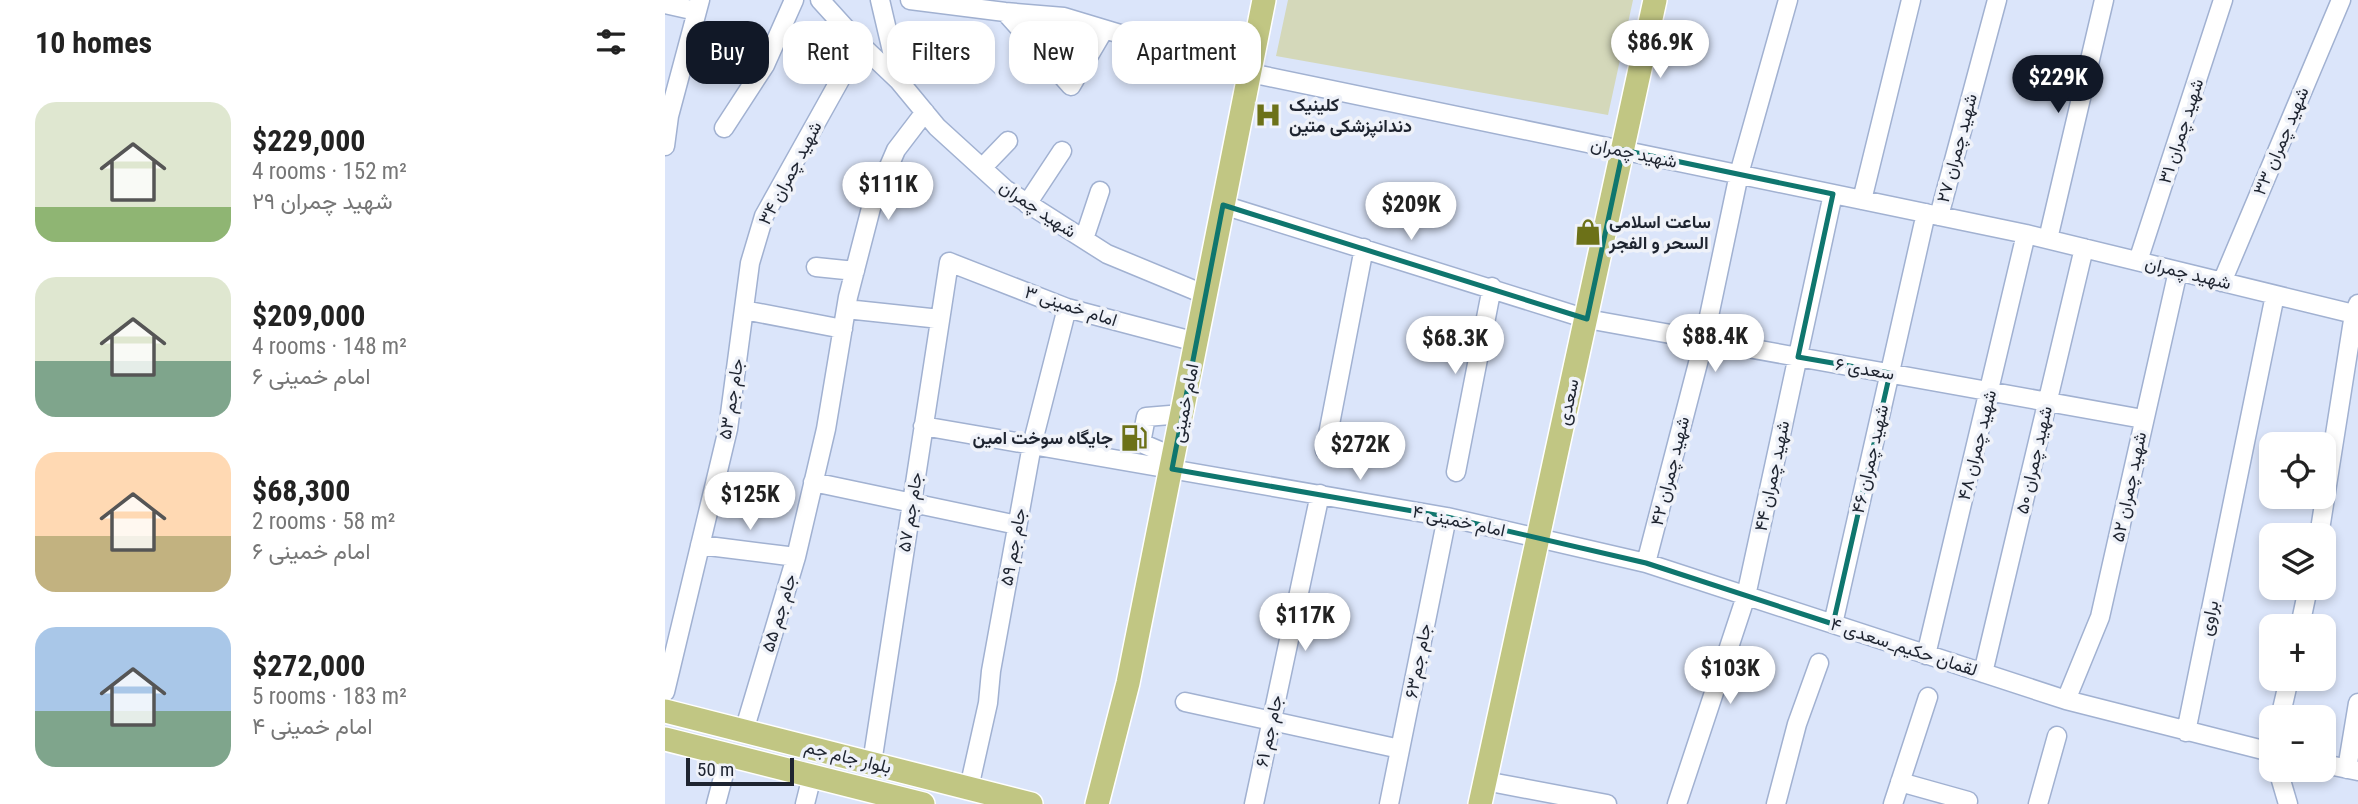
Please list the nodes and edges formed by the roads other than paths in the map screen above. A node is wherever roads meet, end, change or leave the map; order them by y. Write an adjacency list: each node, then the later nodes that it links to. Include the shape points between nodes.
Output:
1 (794, 0): 28 (street, via 765,65)
2 (820, 0): 16 (street, شهید چمران)
3 (880, 0): 18 (street)
4 (911, 0): 15 (street, شهید چمران)
5 (1264, 0): 17 (main road, امام خمینی)
6 (1655, 0): 31 (main road, سعدی)
7 (1788, 0): 34 (street, شهید چمران ۴۲)
8 (1911, 0): 37 (street)
9 (1997, 0): 40 (street, شهید چمران ۲۷)
10 (2104, 0): 43 (street)
11 (2223, 0): 46 (street, شهید چمران ۳۱)
12 (2340, 0): 51 (street, شهید چمران ۳۳)
13 (665, 4): 14 (street)
14 (698, 5): 30 (street)
15 (1005, 12): 19 (street, شهید چمران, via 1064,17); 19 (street, via 1072,86)
16 (839, 21)
17 (1260, 21)
18 (887, 30)
19 (1104, 30): 20 (street, شهید چمران)
20 (1112, 32)
21 (873, 56): 22 (street, شهید چمران)
22 (887, 70)
23 (1261, 75): 31 (street, شهید چمران)
24 (838, 84): 57 (street, شهید چمران ۳۴, via 764,216 750,263)
25 (902, 84): 27 (street, شهید چمران)
26 (1248, 84): 39 (main road, امام خمینی)
27 (925, 112): 33 (street, شهید چمران); 49 (street, جام جم ۵۵, via 896,150 871,208)
28 (724, 128)
29 (1007, 141): 33 (street)
30 (665, 146)
31 (1623, 150): 34 (street, شهید چمران); 60 (main road, سعدی)
32 (1062, 151): 38 (street)
33 (982, 168): 38 (street, شهید چمران)
34 (1739, 174): 36 (street, شهید چمران); 62 (street, شهید چمران ۴۲)
35 (1100, 191): 42 (street)
36 (1833, 194): 37 (street, شهید چمران); 64 (street, شهید چمران ۴۴)
37 (1862, 200): 40 (street, شهید چمران)
38 (1027, 204): 42 (street, شهید چمران)
39 (1223, 205): 44 (street, سعدی ۶); 53 (main road, امام خمینی)
40 (1932, 214): 41 (street, شهید چمران); 65 (street, شهید چمران ۴۶)
41 (2026, 234): 43 (street, شهید چمران); 66 (street, شهید چمران ۴۸)
42 (1084, 239): 53 (street, شهید چمران, via 1107,254)
43 (2048, 239): 45 (street, شهید چمران)
44 (1364, 248): 52 (street, سعدی ۶); 72 (street)
45 (2084, 248): 46 (street, شهید چمران); 67 (street, شهید چمران ۵۰)
46 (2138, 261): 50 (street, شهید چمران)
47 (949, 262): 55 (street, امام خمینی ۳); 59 (street, جام جم ۵۷)
48 (816, 267): 49 (street)
49 (855, 271): 56 (street, جام جم ۵۵)
50 (2178, 271): 51 (street, شهید چمران); 69 (street, شهید چمران ۵۲)
51 (2221, 282): 54 (street, شهید چمران)
52 (1492, 287): 60 (street, سعدی ۶); 74 (street)
53 (1206, 295): 63 (main road, امام خمینی)
54 (2275, 295): 58 (street, شهید چمران); 98 (street, براوی)
55 (1067, 308): 63 (street, امام خمینی ۳); 71 (street, جام جم ۵۹)
56 (846, 309): 59 (street); 61 (street, جام جم ۵۵)
57 (744, 310): 61 (street); 82 (street, جام جم ۵۳, via 728,429)
58 (2357, 311): 79 (street)
59 (940, 319): 70 (street, جام جم ۵۷)
60 (1587, 319): 62 (street, سعدی ۶); 81 (main road, سعدی)
61 (843, 329): 75 (street, جام جم ۵۵)
62 (1704, 340): 64 (street, سعدی ۶); 84 (street, شهید چمران ۴۲)
63 (1196, 342): 68 (main road, امام خمینی)
64 (1798, 356): 65 (street, سعدی ۶); 85 (street, شهید چمران ۴۴)
65 (1890, 373): 66 (street, سعدی ۶); 86 (street, شهید چمران ۴۶)
66 (1990, 391): 67 (street, سعدی ۶); 87 (street, شهید چمران ۴۸)
67 (2048, 401): 69 (street, سعدی ۶); 89 (street, شهید چمران ۵۰)
68 (1182, 414): 73 (main road, امام خمینی); 73 (street, via 1146,416 1141,443)
69 (2143, 419): 92 (street, شهید چمران ۵۲, via 2100,617)
70 (923, 426): 71 (street); 77 (street, جام جم ۵۷)
71 (1033, 444): 73 (street); 80 (street, جام جم ۵۹)
72 (1325, 450)
73 (1173, 463): 76 (street, امام خمینی ۴); 116 (main road, امام خمینی, via 1128,683)
74 (1456, 472)
75 (813, 482): 77 (street); 83 (street, جام جم ۵۵)
76 (1319, 494): 78 (street, امام خمینی ۴); 96 (street, جام جم ۶۱)
77 (912, 503): 80 (street); 104 (street, جام جم ۵۷)
78 (1447, 517): 81 (street, امام خمینی ۴); 101 (street, جام جم۶۳)
79 (2321, 523)
80 (1017, 525): 110 (street, جام جم ۵۹)
81 (1539, 538): 84 (street, لقمان حکیم_سعدی ۴); 107 (main road, سعدی)
82 (700, 545): 83 (street); 90 (street, جام جم ۵۳)
83 (796, 558): 97 (street, جام جم ۵۵)
84 (1646, 563): 85 (street, لقمان حکیم_سعدی ۴)
85 (1746, 596): 86 (street, لقمان حکیم_سعدی ۴); 121 (street, شهید چمران ۴۴)
86 (1833, 624): 87 (street, لقمان حکیم_سعدی ۴)
87 (1926, 655): 89 (street, لقمان حکیم_سعدی ۴)
88 (1819, 663): 122 (street)
89 (1983, 673): 92 (street, لقمان حکیم_سعدی ۴)
90 (665, 692)
91 (1928, 697): 108 (street)
92 (2066, 700): 98 (street, لقمان حکیم_سعدی ۴)
93 (1185, 702): 96 (street)
94 (2358, 703): 105 (street)
95 (665, 711): 97 (main road, بلوار جام جم)
96 (1271, 721): 101 (street); 117 (street, جام جم ۶۱)
97 (744, 731): 104 (main road, بلوار جام جم)
98 (2186, 732): 102 (street, لقمان حکیم_سعدی ۴)
99 (2057, 736): 124 (street)
100 (665, 739): 103 (main road, بلوار جام جم)
101 (1400, 749): 118 (street, جام جم۶۳)
102 (2259, 749)
103 (729, 755): 106 (main road, بلوار جام جم); 113 (street)
104 (872, 763): 110 (main road, بلوار جام جم)
105 (2353, 770)
106 (812, 776): 112 (main road, بلوار جام جم); 114 (street)
107 (1485, 781): 119 (main road, سعدی); 120 (street)
108 (1900, 782): 111 (street); 123 (street)
109 (2282, 782): 125 (street)
110 (969, 788): 115 (main road, بلوار جام جم)
111 (1968, 801)
112 (916, 803)
113 (716, 804)
114 (805, 804)
115 (1031, 804)
116 (1097, 804)
117 (1254, 804)
118 (1389, 804)
119 (1480, 804)
120 (1607, 804)
121 (1677, 804)
122 (1776, 804)
123 (1893, 804)
124 (2038, 804)
125 (2288, 804)

